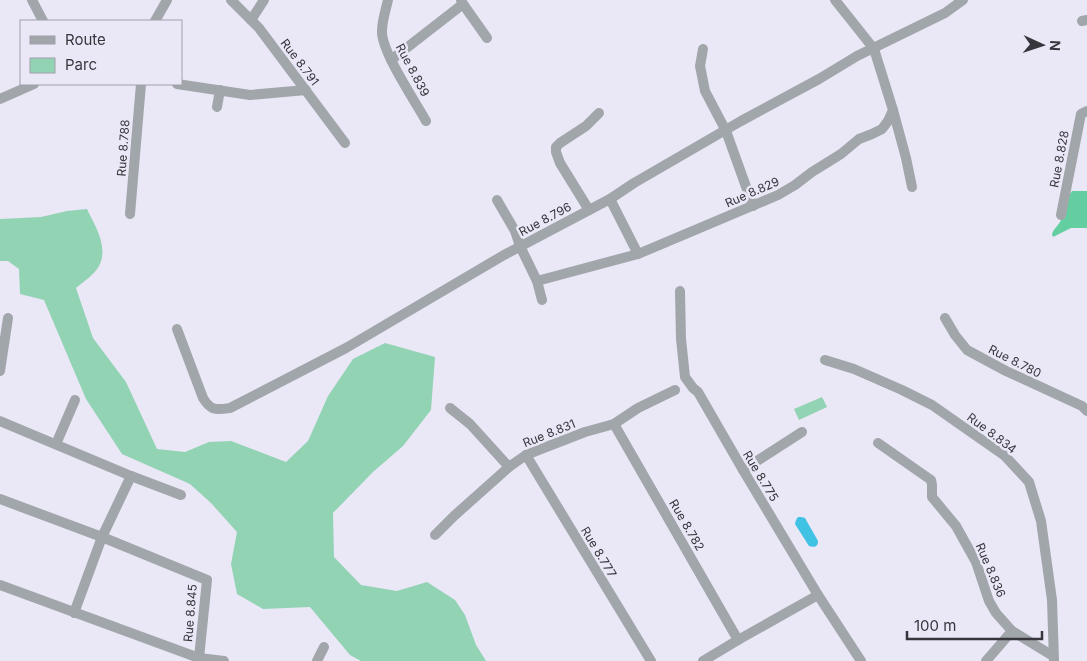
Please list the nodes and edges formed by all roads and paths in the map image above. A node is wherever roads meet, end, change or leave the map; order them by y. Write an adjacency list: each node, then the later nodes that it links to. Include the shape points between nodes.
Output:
1 (32, 0): 9 (street)
2 (167, 0): 10 (street)
3 (231, 0): 11 (street, Rue 8.791)
4 (264, 0): 11 (street)
5 (388, 0): 15 (street, Rue 8.839, via 382,31)
6 (835, 0): 13 (street)
7 (963, 0): 13 (street, Rue 8.796, via 939,16)
8 (462, 2): 12 (street); 15 (street)
9 (42, 20)
10 (156, 20)
11 (251, 20): 20 (street, Rue 8.791)
12 (487, 38)
13 (874, 48): 23 (street); 27 (street, Rue 8.796)
14 (703, 49): 27 (street, via 702,83)
15 (391, 60): 26 (street, Rue 8.839)
16 (32, 85): 21 (street)
17 (141, 85): 34 (street, Rue 8.788)
18 (182, 85): 19 (street)
19 (220, 90): 20 (street, via 250,95); 22 (street)
20 (306, 90): 28 (street, Rue 8.791)
21 (0, 99)
22 (217, 107)
23 (893, 110): 29 (street); 32 (street, Rue 8.829, via 882,129 859,139 778,196)
24 (1087, 111): 35 (street, Rue 8.828, via 1081,114)
25 (599, 113): 33 (street, via 556,148 560,163)
26 (426, 121)
27 (726, 131): 30 (street, Rue 8.796); 32 (street)
28 (345, 142)
29 (912, 187)
30 (610, 199): 33 (street, Rue 8.796); 37 (street)
31 (497, 200): 36 (street)
32 (753, 206): 37 (street, Rue 8.829)
33 (589, 210): 36 (street, Rue 8.796)
34 (130, 214)
35 (1061, 215)
36 (520, 246): 38 (street); 43 (street, Rue 8.796, via 346,348 230,408 218,410 208,406)
37 (638, 254): 38 (street, Rue 8.829)
38 (537, 281): 40 (street)
39 (680, 291): 57 (street, Rue 8.775, via 685,378 698,392)
40 (542, 300)
41 (8, 318): 45 (street)
42 (946, 318): 49 (street, Rue 8.780, via 967,350)
43 (176, 329)
44 (825, 360): 70 (street, Rue 8.834, via 854,369 932,405 1005,456 1029,482 1041,521 1052,600)
45 (0, 371)
46 (676, 390): 51 (street, Rue 8.831)
47 (75, 400): 54 (street)
48 (450, 408): 56 (street, via 470,424)
49 (1087, 411)
50 (0, 421): 54 (street)
51 (614, 424): 55 (street, Rue 8.831); 67 (street, Rue 8.782)
52 (802, 432): 57 (street)
53 (878, 443): 66 (street, Rue 8.836, via 931,480 932,497 956,526 976,562 989,601)
54 (56, 444): 58 (street)
55 (526, 455): 56 (street, Rue 8.831); 73 (street, Rue 8.777)
56 (509, 467): 61 (street, Rue 8.831)
57 (742, 470): 64 (street, Rue 8.775)
58 (131, 476): 59 (street); 62 (street)
59 (181, 495)
60 (0, 500): 62 (street, Rue 8.845)
61 (435, 535)
62 (102, 537): 65 (street); 69 (street, Rue 8.845, via 207,580)
63 (0, 585): 65 (street, Rue 8.845)
64 (818, 595): 67 (street); 75 (street, Rue 8.775)
65 (74, 612): 69 (street, Rue 8.845)
66 (1012, 631): 70 (street, Rue 8.836); 76 (street)
67 (738, 640): 74 (street)
68 (324, 647): 72 (street)
69 (198, 658): 71 (street)
70 (1053, 658)
71 (224, 661)
72 (317, 661)
73 (651, 661)
74 (703, 661)
75 (861, 661)
76 (986, 661)

